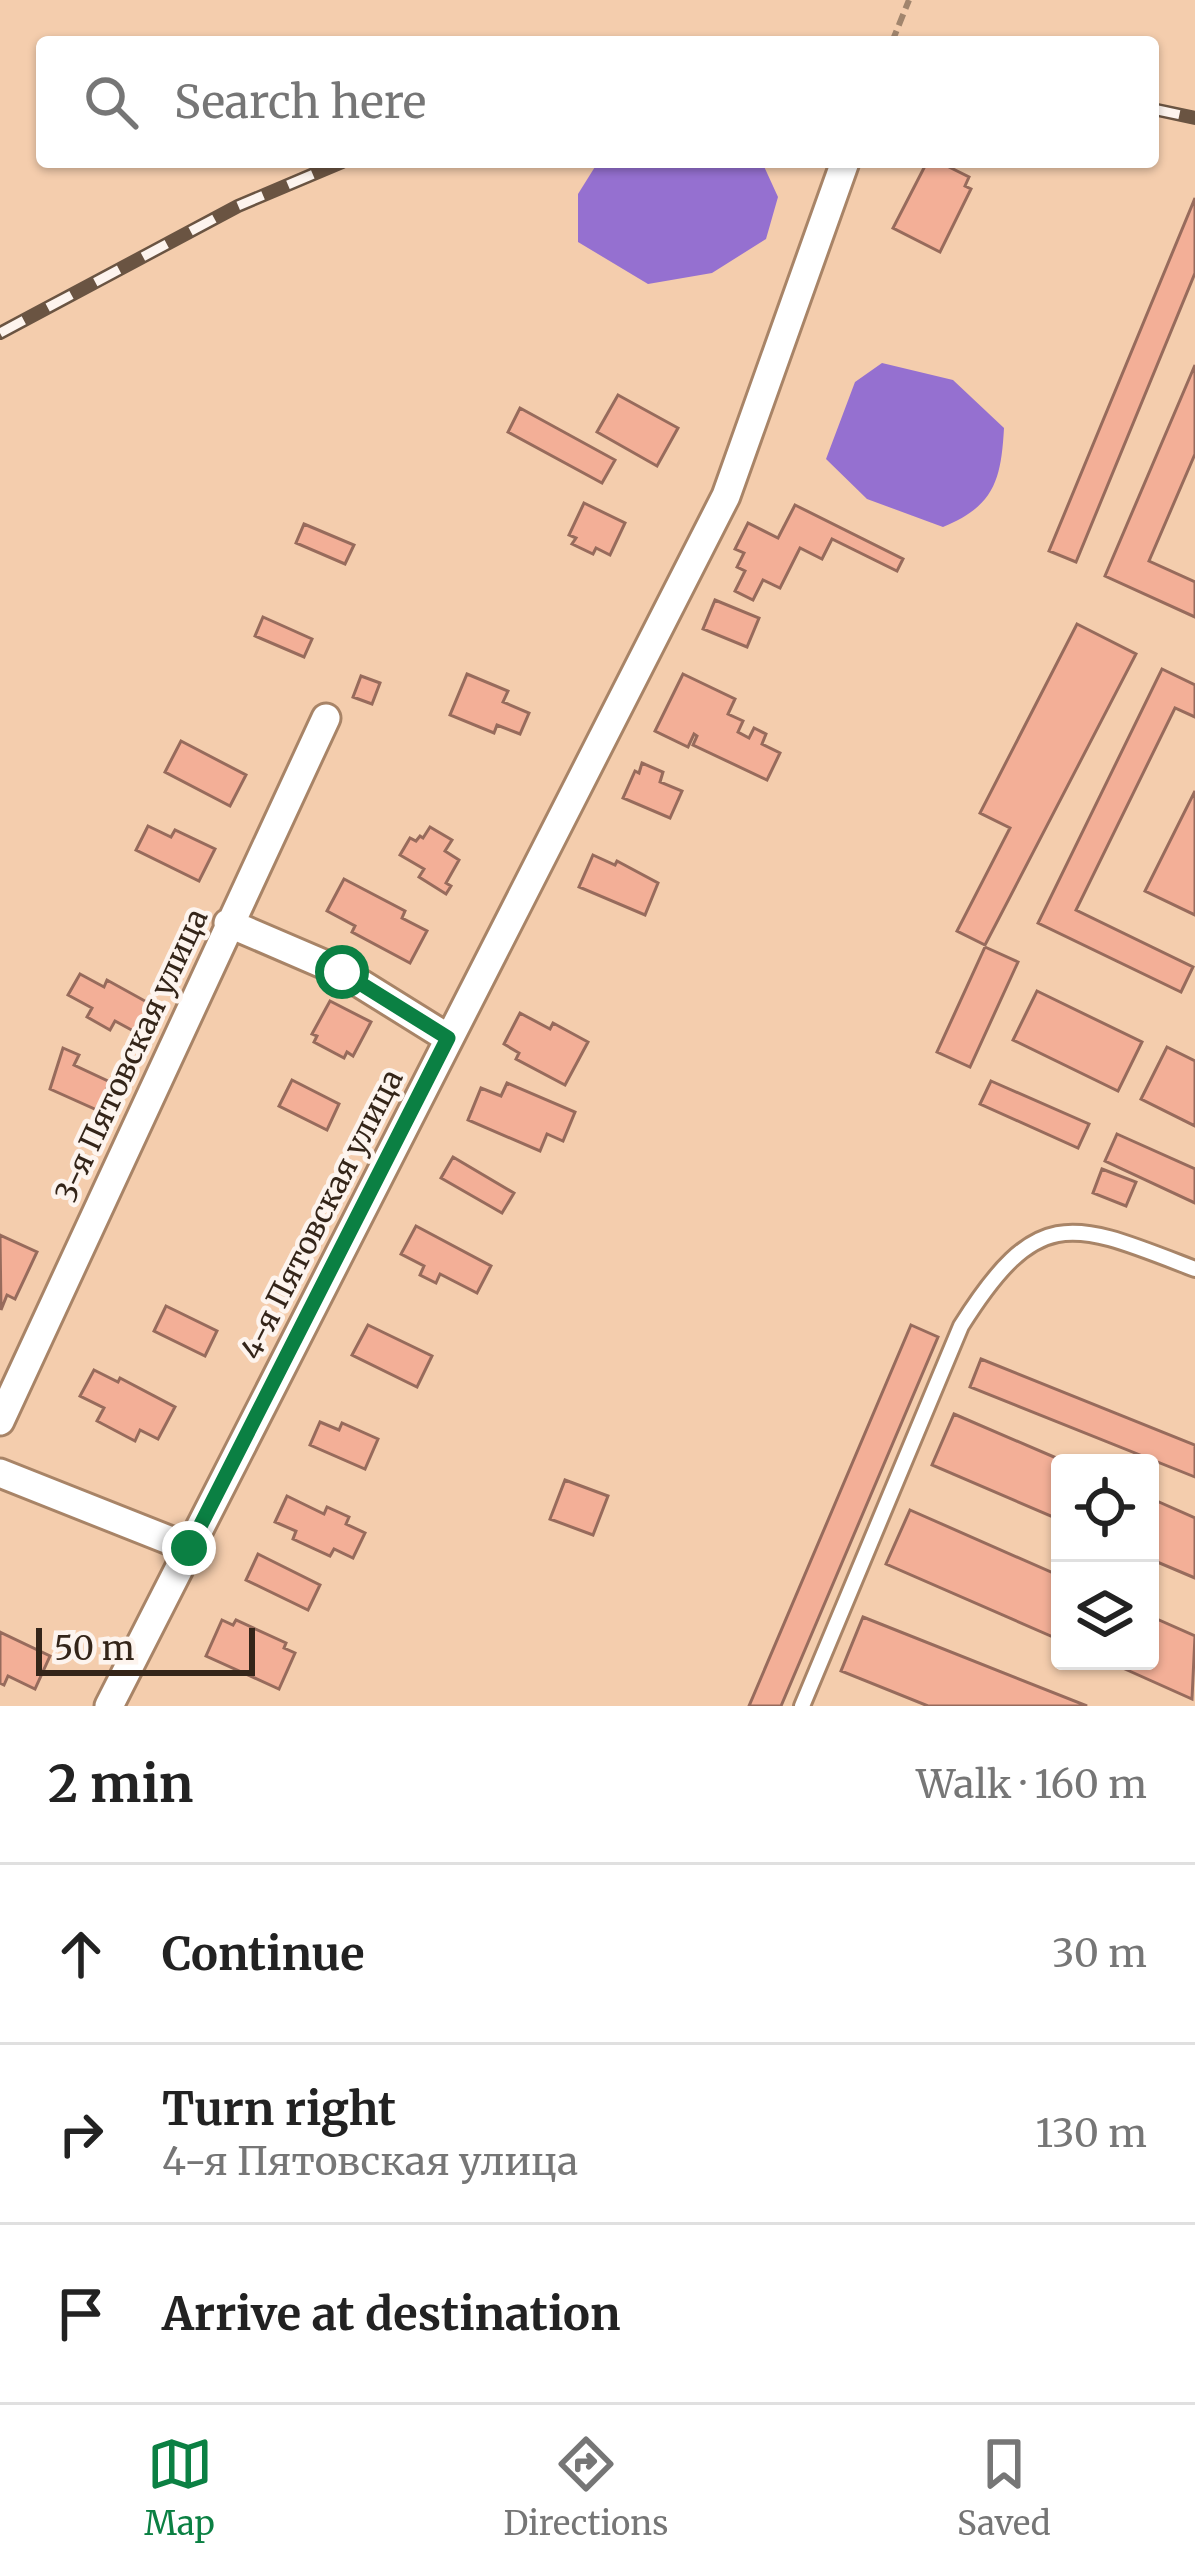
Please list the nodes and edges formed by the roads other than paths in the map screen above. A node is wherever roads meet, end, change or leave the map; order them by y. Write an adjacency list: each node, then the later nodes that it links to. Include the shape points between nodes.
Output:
1 (843, 168): 4 (street, 4-я Пятовская улица, via 726,496)
2 (326, 718): 3 (street, 3-я Пятовская улица)
3 (228, 923): 4 (street, via 342,972); 6 (street, 3-я Пятовская улица)
4 (448, 1038): 8 (street, 4-я Пятовская улица)
5 (1195, 1270): 10 (lane, via 1103,1234 1062,1230 1028,1243 989,1281 961,1326)
6 (0, 1421)
7 (0, 1473): 8 (street)
8 (189, 1548): 9 (street, 4-я Пятовская улица)
9 (110, 1706)
10 (802, 1706)

